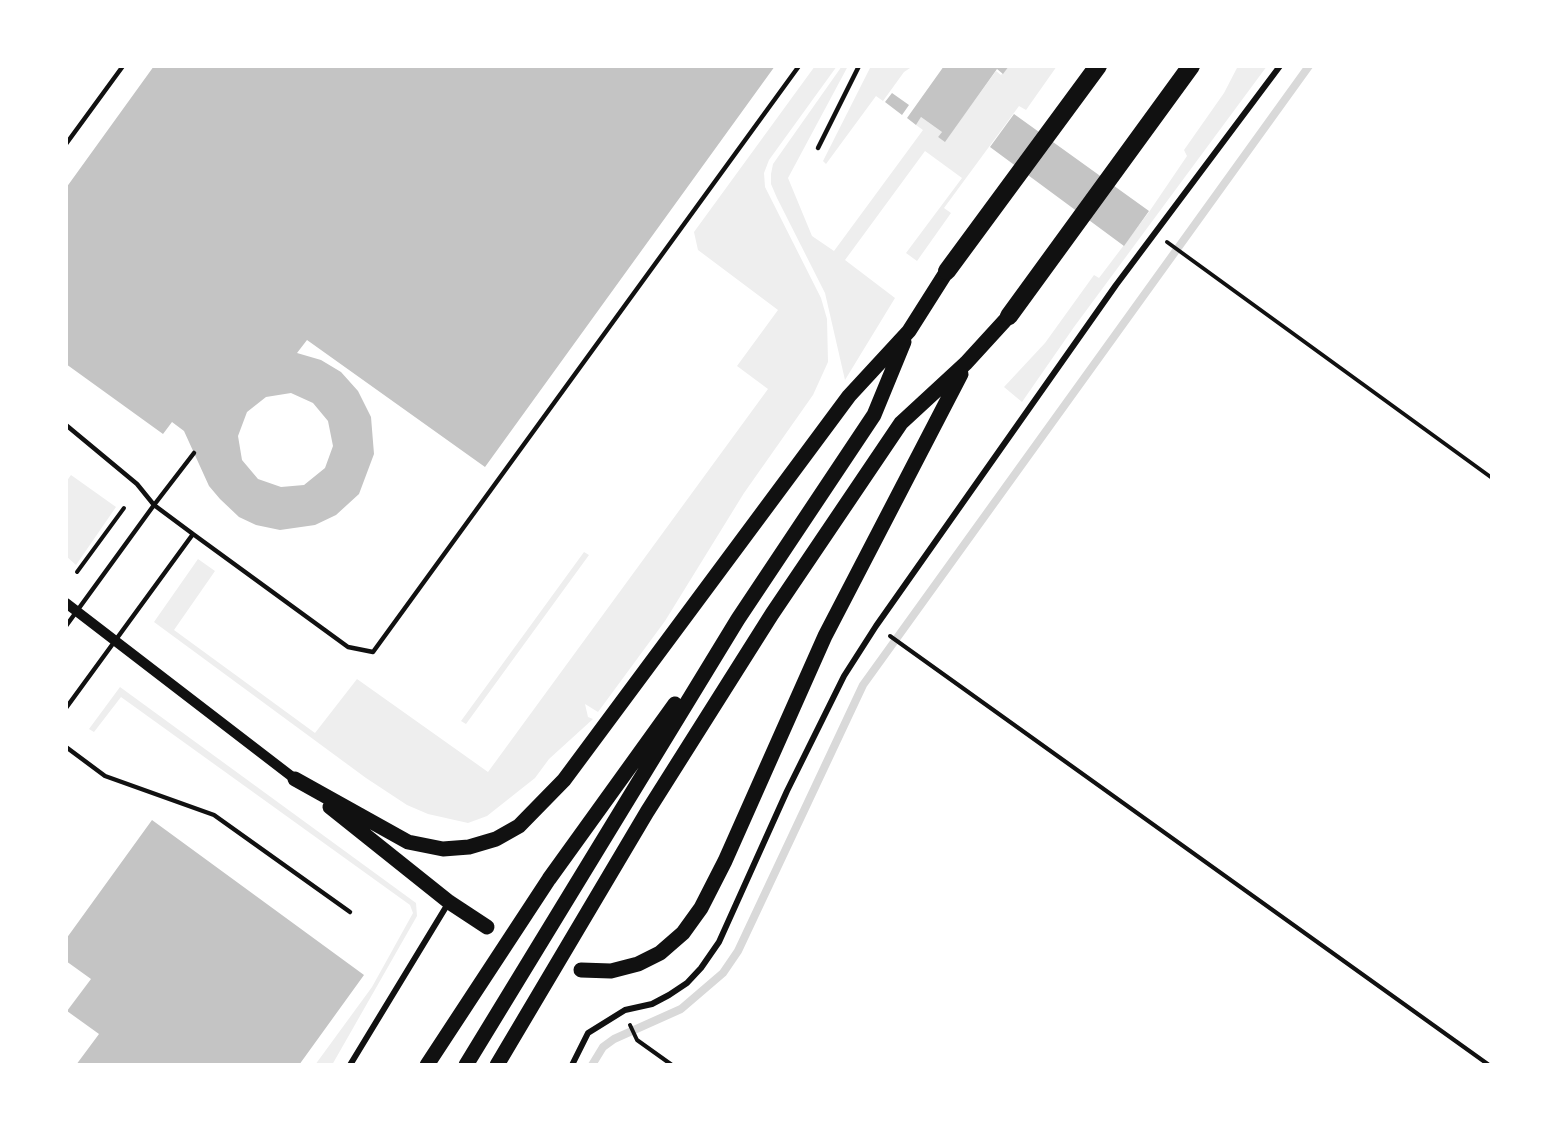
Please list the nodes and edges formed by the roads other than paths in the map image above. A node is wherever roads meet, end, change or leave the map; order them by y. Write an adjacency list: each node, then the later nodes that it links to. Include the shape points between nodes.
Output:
1 (123, 66): 7 (lane)
2 (799, 66): 16 (lane, via 373,652 348,647)
3 (859, 66): 8 (lane)
4 (1098, 66): 9 (highway)
5 (1191, 66): 10 (highway)
6 (1280, 66): 35 (street, via 1116,285 876,626 844,676 719,942 701,968 669,995 652,1004 625,1010 588,1033)
7 (66, 144)
8 (818, 148)
9 (948, 272): 11 (main road)
10 (1009, 316): 12 (main road)
11 (909, 331): 19 (main road, via 873,415); 24 (main road, via 849,396 564,780 519,826 496,839 469,847 443,849 408,842)
12 (966, 363): 28 (main road, via 825,636 701,908 683,933 660,953 611,971); 29 (main road, via 901,423 785,594 653,802)
13 (66, 425): 15 (lane, via 137,484)
14 (194, 453): 15 (lane)
15 (154, 505): 16 (lane); 18 (lane)
16 (193, 534): 21 (lane)
17 (66, 603): 18 (street)
18 (76, 611): 20 (lane); 21 (street)
19 (738, 619): 31 (main road, via 549,879); 32 (main road)
20 (66, 626)
21 (116, 641): 22 (lane); 24 (street)
22 (66, 708)
23 (66, 747): 26 (lane, via 105,776 214,816)
24 (295, 779): 25 (main road)
25 (449, 902): 27 (main road); 30 (street)
26 (350, 912)
27 (487, 927)
28 (581, 970)
29 (529, 1009): 33 (main road); 34 (main road)
30 (350, 1065)
31 (427, 1065)
32 (466, 1065)
33 (496, 1065)
34 (504, 1065)
35 (572, 1065)

